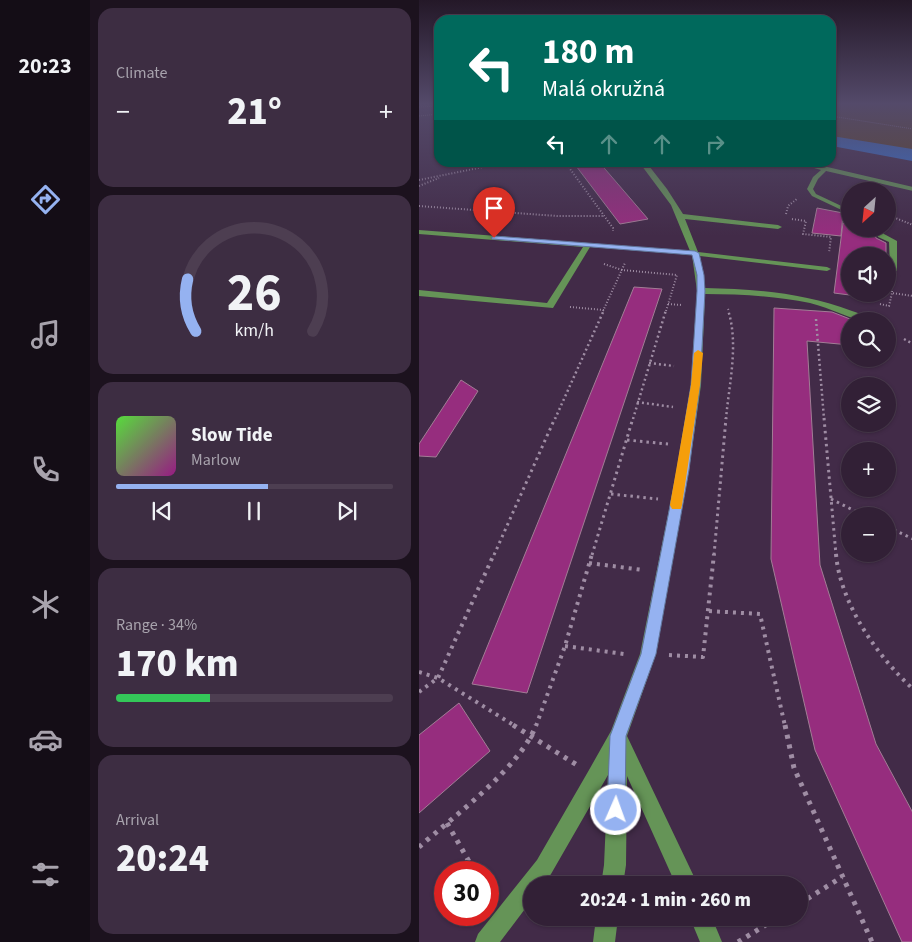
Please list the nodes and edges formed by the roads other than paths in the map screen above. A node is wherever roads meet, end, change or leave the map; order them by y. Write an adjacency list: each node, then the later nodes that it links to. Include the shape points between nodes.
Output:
1 (646, 167): 6 (street, via 670,196)
2 (817, 167): 3 (street)
3 (825, 169): 4 (street); 5 (street, via 815,178 810,189 814,195)
4 (912, 189)
5 (841, 208)
6 (681, 216): 7 (street); 12 (street)
7 (778, 227)
8 (419, 232): 10 (street)
9 (887, 238): 11 (street, via 893,241)
10 (588, 245): 12 (street); 15 (street, via 549,306)
11 (893, 247)
12 (695, 253): 13 (street); 14 (street)
13 (827, 269)
14 (701, 291): 16 (street, via 815,302); 17 (street, via 695,385 683,470 648,654)
15 (419, 294)
16 (845, 312)
17 (618, 736): 18 (street); 19 (street); 22 (street, via 544,867)
18 (613, 876)
19 (683, 876)
20 (606, 926): 23 (street)
21 (704, 926): 24 (street)
22 (486, 942)
23 (604, 942)
24 (711, 942)

